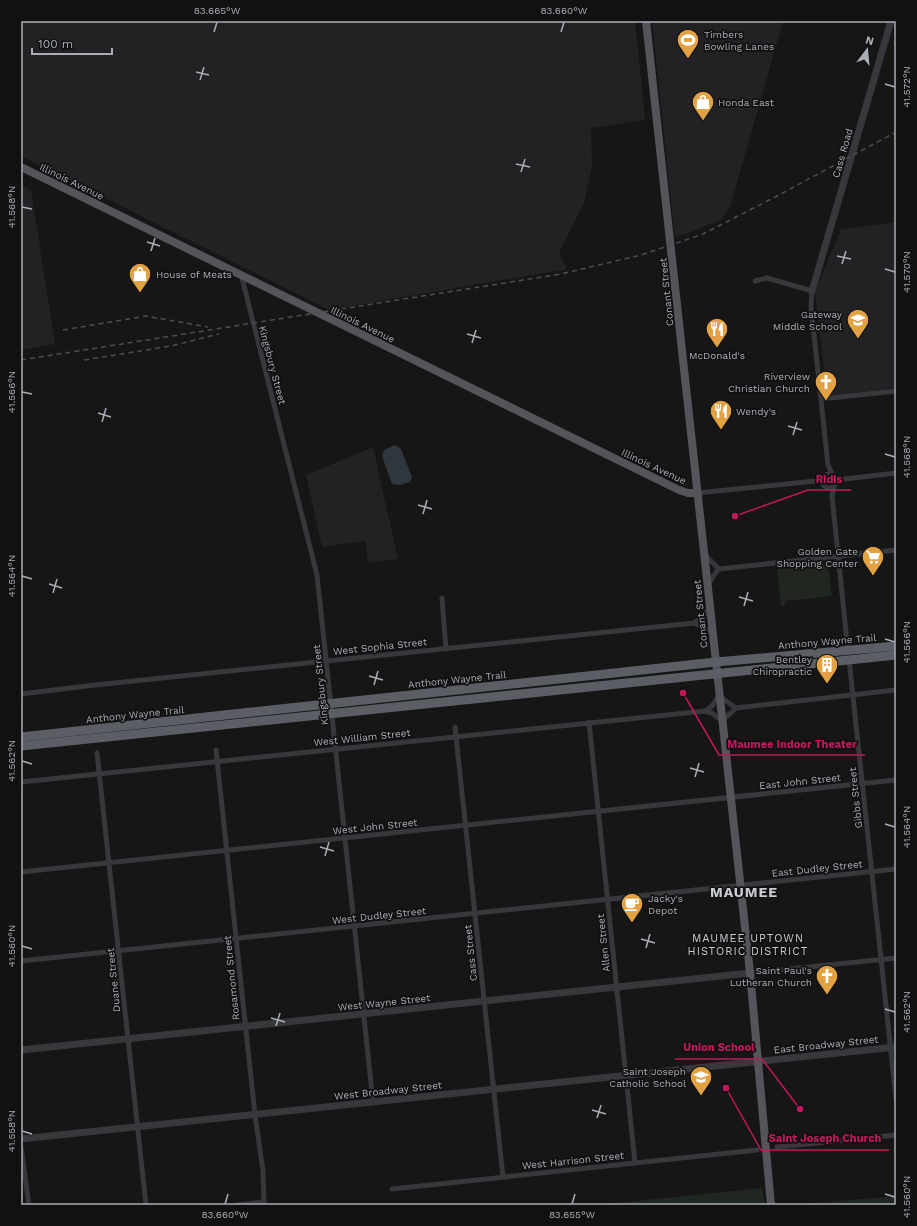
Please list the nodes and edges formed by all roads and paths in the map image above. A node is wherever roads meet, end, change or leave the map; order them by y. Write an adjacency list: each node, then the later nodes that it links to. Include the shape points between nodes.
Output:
1 (646, 21): 15 (main road, Conant Street)
2 (891, 21): 6 (street, Cass Road)
3 (21, 167): 4 (main road, Illinois Avenue)
4 (241, 274): 15 (main road, Illinois Avenue, via 679,490); 31 (street, Kingsbury Street, via 317,575)
5 (755, 281): 6 (street, via 767,278)
6 (812, 291): 8 (street, via 811,307)
7 (896, 391): 8 (street)
8 (821, 399): 9 (street)
9 (828, 464): 11 (street); 13 (street)
10 (896, 474): 13 (street)
11 (824, 477): 12 (street); 13 (street); 14 (street)
12 (815, 481): 14 (street); 15 (street)
13 (834, 481): 14 (street); 16 (street, Gibbs Street)
14 (824, 486): 16 (street)
15 (697, 493): 18 (main road, Conant Street)
16 (832, 496): 19 (street, Gibbs Street)
17 (896, 550): 19 (street)
18 (704, 554): 20 (street); 21 (main road, Conant Street)
19 (838, 556): 20 (street); 28 (street, Gibbs Street)
20 (719, 569): 21 (street)
21 (707, 586): 23 (main road, Conant Street)
22 (442, 598): 27 (street)
23 (710, 608): 24 (street); 25 (main road, Conant Street)
24 (694, 623): 25 (street); 27 (street, West Sophia Street)
25 (713, 634): 32 (main road, Conant Street)
26 (896, 646): 28 (highway, Anthony Wayne Trail)
27 (446, 649): 31 (street, West Sophia Street)
28 (848, 650): 30 (street, Gibbs Street); 32 (highway, Anthony Wayne Trail)
29 (896, 655): 30 (highway, Anthony Wayne Trail)
30 (849, 660): 33 (highway, Anthony Wayne Trail); 36 (street, Gibbs Street)
31 (326, 661): 35 (street, West Sophia Street); 38 (street, Kingsbury Street)
32 (716, 662): 33 (main road, Conant Street); 38 (highway, Anthony Wayne Trail)
33 (717, 673): 37 (main road, Conant Street); 41 (highway, Anthony Wayne Trail)
34 (896, 690): 36 (street)
35 (21, 694)
36 (853, 695): 39 (street); 55 (street, Gibbs Street)
37 (719, 696): 39 (street); 40 (street); 42 (main road, Conant Street)
38 (331, 704): 41 (street, Kingsbury Street); 46 (highway, Anthony Wayne Trail)
39 (736, 708): 42 (street)
40 (705, 711): 42 (street); 43 (street, West William Street)
41 (332, 714): 47 (highway, Anthony Wayne Trail); 48 (street, Kingsbury Street)
42 (722, 721): 56 (main road, Conant Street)
43 (589, 722): 45 (street, West William Street); 57 (street, Allen Street)
44 (455, 726): 45 (street, Cass Street)
45 (456, 736): 48 (street, West William Street); 58 (street, Cass Street)
46 (21, 737)
47 (21, 746)
48 (336, 749): 51 (street, West William Street); 59 (street, Kingsbury Street)
49 (216, 750): 51 (street, Rosamond Street)
50 (97, 753): 52 (street, Duane Street)
51 (217, 761): 52 (street, West William Street); 60 (street, Rosamond Street)
52 (99, 774): 54 (street, West William Street); 61 (street, Duane Street)
53 (896, 780): 55 (street, East John Street)
54 (21, 782)
55 (862, 784): 56 (street, East John Street); 63 (street, Gibbs Street)
56 (730, 797): 57 (street, West John Street); 65 (main road, Conant Street)
57 (598, 811): 58 (street, West John Street); 66 (street, Allen Street)
58 (466, 825): 59 (street, West John Street); 67 (street, Cass Street)
59 (345, 838): 60 (street, West John Street); 68 (street, Kingsbury Street)
60 (227, 850): 61 (street, West John Street); 69 (street, Rosamond Street)
61 (110, 863): 64 (street, West John Street); 70 (street, Duane Street)
62 (896, 869): 63 (street, East Dudley Street)
63 (872, 871): 65 (street, East Dudley Street); 72 (street, Gibbs Street)
64 (21, 872)
65 (740, 886): 66 (street, West Dudley Street); 74 (main road, Conant Street)
66 (607, 899): 67 (street, West Dudley Street); 75 (street, Allen Street)
67 (475, 914): 68 (street, West Dudley Street); 76 (street, Cass Street)
68 (354, 926): 69 (street, West Dudley Street); 77 (street, Kingsbury Street)
69 (236, 938): 70 (street, West Dudley Street); 78 (street, Rosamond Street)
70 (119, 951): 73 (street, West Dudley Street); 79 (street, Duane Street)
71 (896, 958): 72 (street)
72 (881, 959): 74 (street); 80 (street, Gibbs Street)
73 (21, 961)
74 (750, 973): 75 (street, West Wayne Street); 82 (main road, Conant Street)
75 (616, 987): 76 (street, West Wayne Street); 83 (street, Allen Street)
76 (484, 1001): 77 (street, West Wayne Street); 84 (street, Cass Street)
77 (364, 1014): 78 (street, West Wayne Street); 86 (street, Kingsbury Street)
78 (245, 1026): 79 (street, West Wayne Street); 87 (street, Rosamond Street)
79 (129, 1039): 81 (street, West Wayne Street); 88 (street, Duane Street)
80 (893, 1047): 82 (street, East Broadway Street); 85 (street, Gibbs Street)
81 (21, 1050)
82 (758, 1062): 83 (street, West Broadway Street); 101 (main road, Conant Street)
83 (626, 1075): 84 (street, West Broadway Street); 94 (street, Allen Street)
84 (493, 1089): 86 (street, West Broadway Street); 95 (street, Cass Street)
85 (896, 1099)
86 (373, 1102): 87 (street, West Broadway Street)
87 (255, 1115): 88 (street, West Broadway Street); 97 (street, Rosamond Street, via 263,1171)
88 (138, 1128): 90 (street, West Broadway Street); 99 (street, Duane Street)
89 (896, 1135): 92 (street)
90 (21, 1139)
91 (21, 1147): 98 (street)
92 (776, 1147)
93 (757, 1150): 94 (street, West Harrison Street)
94 (635, 1163): 95 (street, West Harrison Street)
95 (503, 1177): 96 (street, West Harrison Street)
96 (392, 1189)
97 (264, 1204): 100 (street)
98 (28, 1205)
99 (146, 1205)
100 (237, 1205)
101 (771, 1205)

